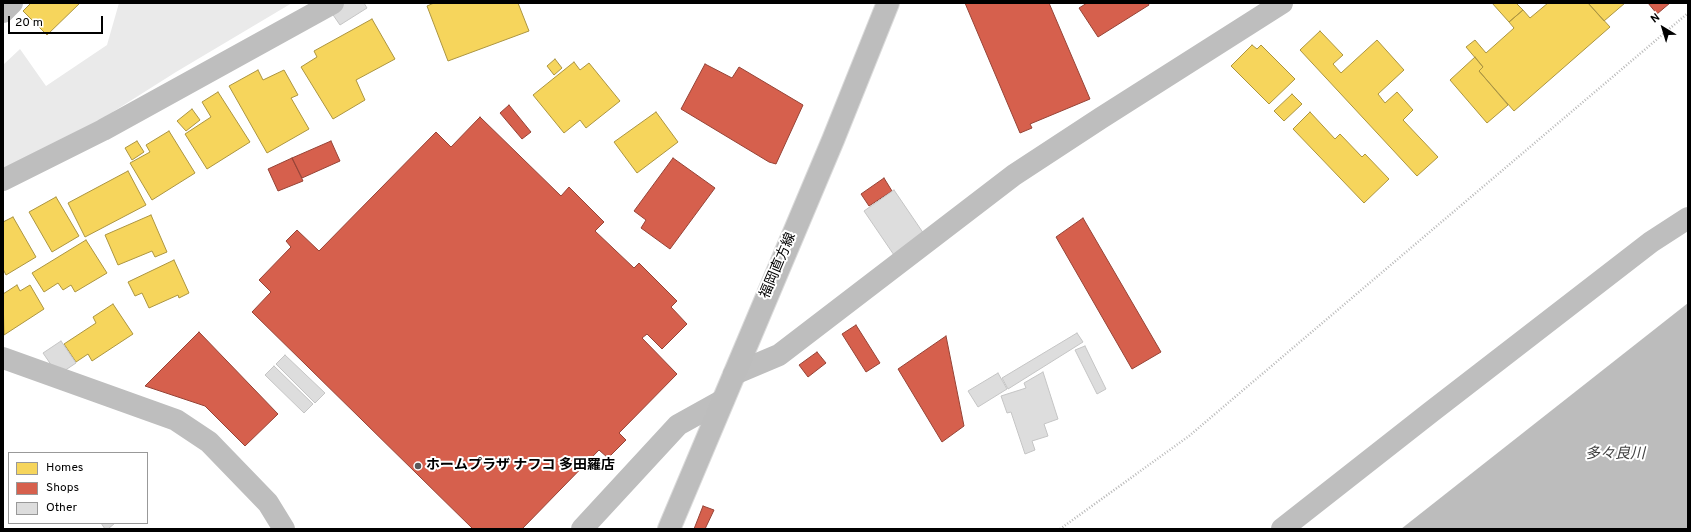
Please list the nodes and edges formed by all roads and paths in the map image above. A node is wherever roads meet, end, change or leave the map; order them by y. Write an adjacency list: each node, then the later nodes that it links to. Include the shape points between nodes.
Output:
1 (12, 3): 5 (street)
2 (333, 3): 7 (street, via 103,130)
3 (888, 3): 10 (main road, 福岡直方線)
4 (1282, 3): 10 (street, via 1014,175 779,355)
5 (3, 12)
6 (1688, 13): 15 (path, via 1189,436)
7 (3, 180)
8 (1688, 218): 16 (street, via 1645,247)
9 (3, 358): 12 (street, via 176,420 209,442 268,503)
10 (734, 374): 11 (main road, 福岡直方線)
11 (723, 400): 13 (street, via 678,425); 14 (main road, 福岡直方線)
12 (284, 529)
13 (582, 529)
14 (669, 529)
15 (1060, 529)
16 (1282, 529)

